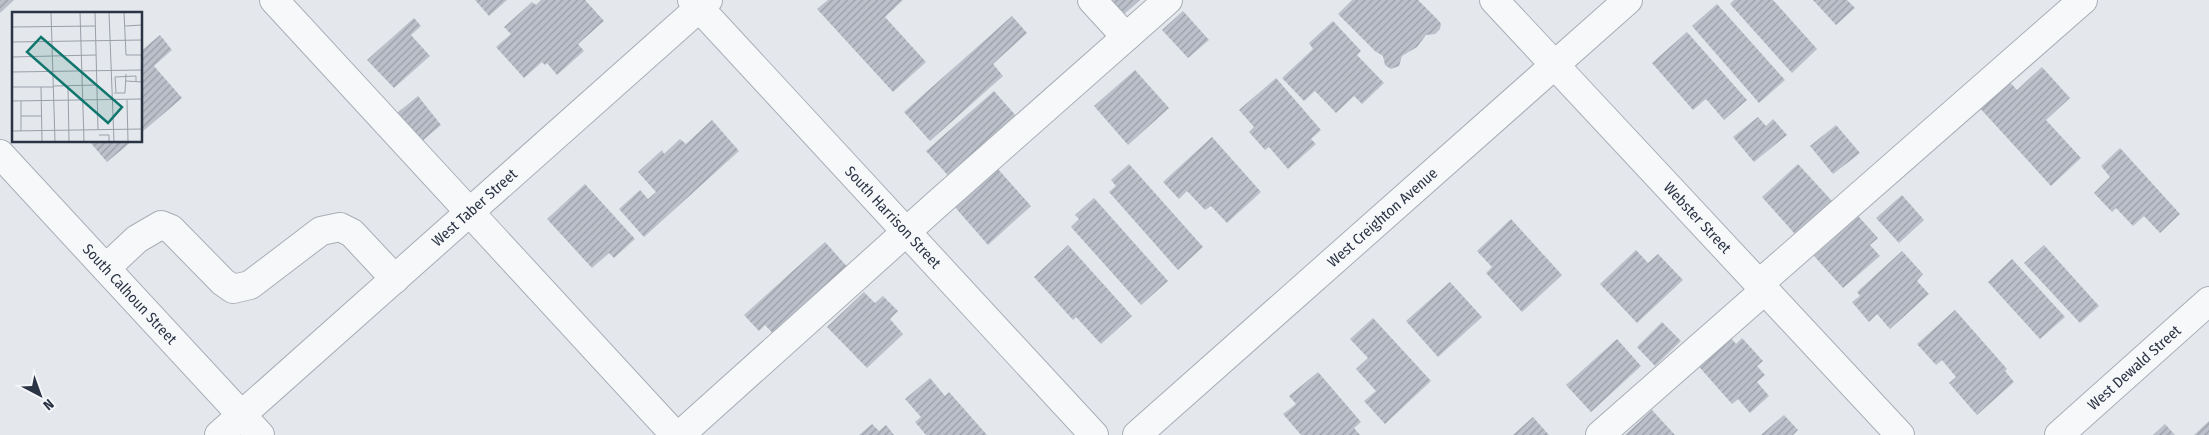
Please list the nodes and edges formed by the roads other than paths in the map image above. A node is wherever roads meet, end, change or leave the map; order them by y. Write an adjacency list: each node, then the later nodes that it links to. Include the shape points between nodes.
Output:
1 (274, 0): 11 (street)
2 (1092, 0): 8 (street)
3 (1168, 0): 8 (street)
4 (1494, 0): 9 (street, Webster Street)
5 (1628, 0): 9 (street, West Creighton Avenue)
6 (2082, 0): 15 (street)
7 (700, 2): 11 (street, West Taber Street); 12 (street, South Harrison Street)
8 (1126, 37): 12 (street)
9 (1555, 65): 15 (street, Webster Street); 22 (street, West Creighton Avenue)
10 (0, 154): 13 (street, South Calhoun Street)
11 (470, 212): 14 (street, West Taber Street); 19 (street)
12 (906, 231): 20 (street); 21 (street, South Harrison Street)
13 (106, 268): 14 (street, via 138,239 161,225 171,229 233,289 250,285 321,231 340,227 352,233); 17 (street, South Calhoun Street)
14 (395, 279): 17 (street, West Taber Street)
15 (1762, 287): 23 (street); 24 (street, Webster Street)
16 (2209, 301): 25 (street, West Dewald Street)
17 (250, 425): 18 (street, West Taber Street)
18 (220, 435)
19 (675, 435)
20 (680, 435)
21 (1094, 435)
22 (1137, 435)
23 (1600, 435)
24 (1900, 435)
25 (2059, 435)

